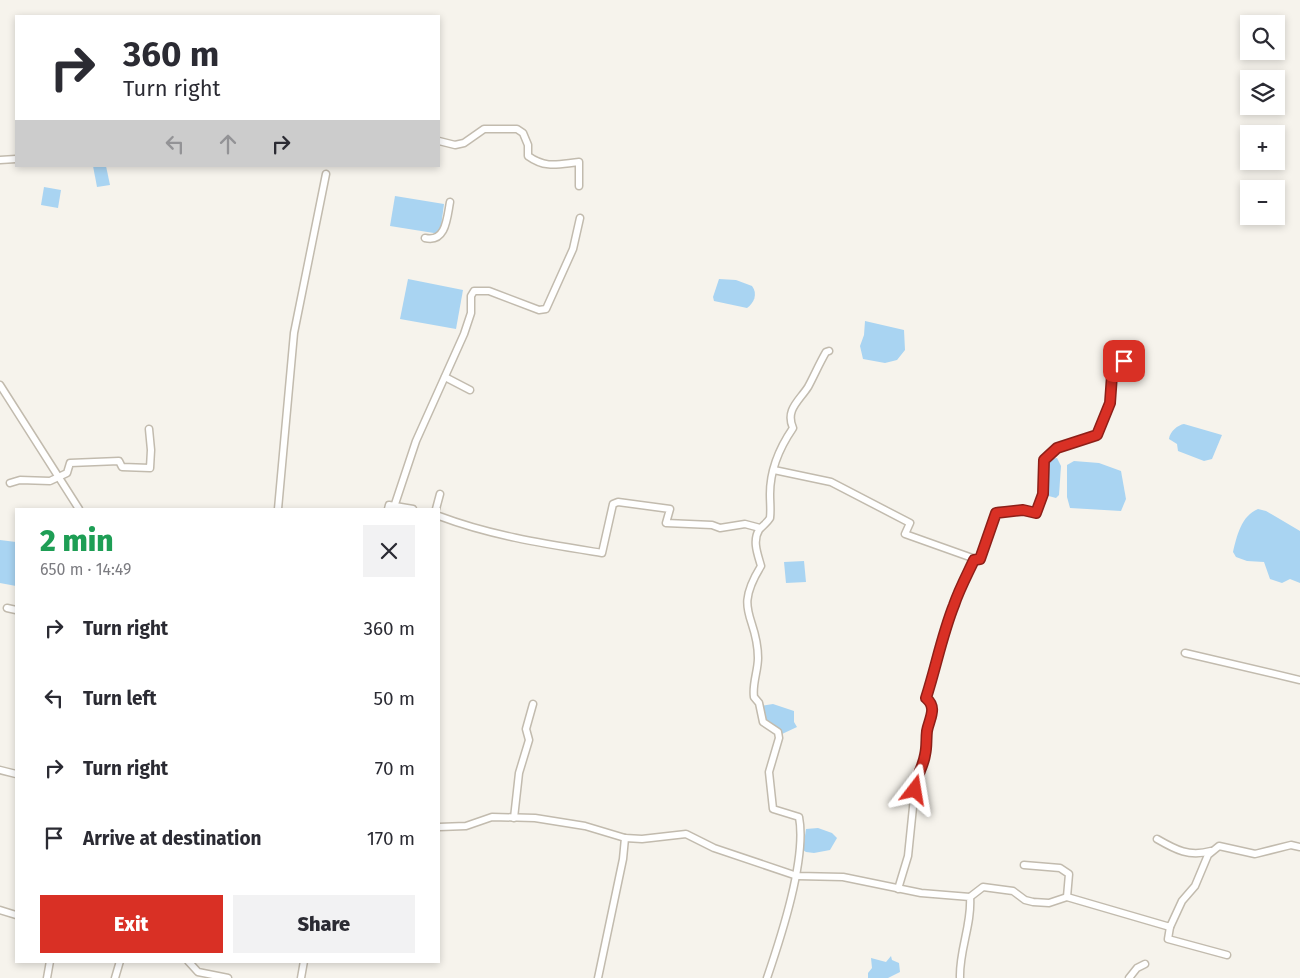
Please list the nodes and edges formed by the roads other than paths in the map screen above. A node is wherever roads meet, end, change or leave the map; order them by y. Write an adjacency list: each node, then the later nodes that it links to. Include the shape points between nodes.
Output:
1 (440, 141): 5 (street, via 464,143 484,129 517,128 528,145 528,156 534,160 546,166 579,162)
2 (15, 159): 3 (street)
3 (0, 160)
4 (326, 174): 21 (street, via 294,334)
5 (579, 186)
6 (450, 202): 8 (street, via 440,237)
7 (580, 218): 11 (street, via 573,249 546,309 539,310 489,291 474,292 464,334)
8 (425, 238)
9 (1136, 348): 27 (street, via 1112,375 1110,403 1097,435 1057,448 1044,460 1043,494 1036,513 998,511 980,559)
10 (829, 351): 15 (street, via 794,406 791,415 793,428 779,452)
11 (445, 377): 13 (street); 19 (street, via 416,441)
12 (0, 385): 16 (street)
13 (470, 390)
14 (149, 428): 16 (street, via 150,468 122,466 119,461 108,460 97,464 70,463 67,472)
15 (774, 470): 26 (street, via 770,518); 27 (street, via 831,482 910,523 905,534)
16 (58, 476): 17 (street, via 50,481); 20 (street)
17 (10, 483)
18 (440, 494): 24 (street)
19 (395, 504): 22 (street); 23 (street)
20 (78, 508)
21 (278, 508)
22 (388, 508)
23 (409, 508)
24 (436, 508)
25 (440, 516): 26 (street, via 518,540 602,553 613,504 618,502 670,509 666,522 720,528 745,524)
26 (760, 528): 42 (street, via 756,552 761,566 750,583 747,600 758,659 753,693 763,722 778,732 769,772 773,808 799,817 802,833)
27 (974, 560): 43 (street, via 954,605 926,698 932,706 932,718 927,729 925,757 916,778 908,856)
28 (7, 608): 29 (street)
29 (15, 610)
30 (1186, 653): 31 (street)
31 (1300, 680)
32 (533, 704): 35 (street, via 526,729 529,740 519,773)
33 (0, 770): 34 (street)
34 (15, 774)
35 (514, 818): 36 (street, via 492,817 466,826); 37 (street, via 570,822)
36 (440, 827)
37 (625, 838): 42 (street, via 686,834 714,848); 59 (street)
38 (1157, 839): 40 (street, via 1180,852 1198,854)
39 (1300, 847): 40 (street, via 1291,845 1260,854 1225,846)
40 (1213, 851): 48 (street)
41 (1024, 865): 45 (street, via 1060,868 1069,874)
42 (796, 876): 43 (street, via 843,877); 60 (street)
43 (898, 888): 44 (street)
44 (970, 897): 45 (street, via 983,887 1013,891 1033,902); 61 (street, via 970,921)
45 (1067, 898): 48 (street)
46 (0, 910): 47 (street)
47 (15, 915)
48 (1170, 927): 49 (street, via 1168,939)
49 (1227, 954)
50 (50, 963): 55 (street)
51 (119, 963): 56 (street)
52 (190, 963): 57 (street, via 198,972)
53 (304, 963): 58 (street)
54 (1145, 964): 62 (street)
55 (47, 978)
56 (115, 978)
57 (228, 978)
58 (301, 978)
59 (598, 978)
60 (767, 978)
61 (960, 978)
62 (1129, 978)

